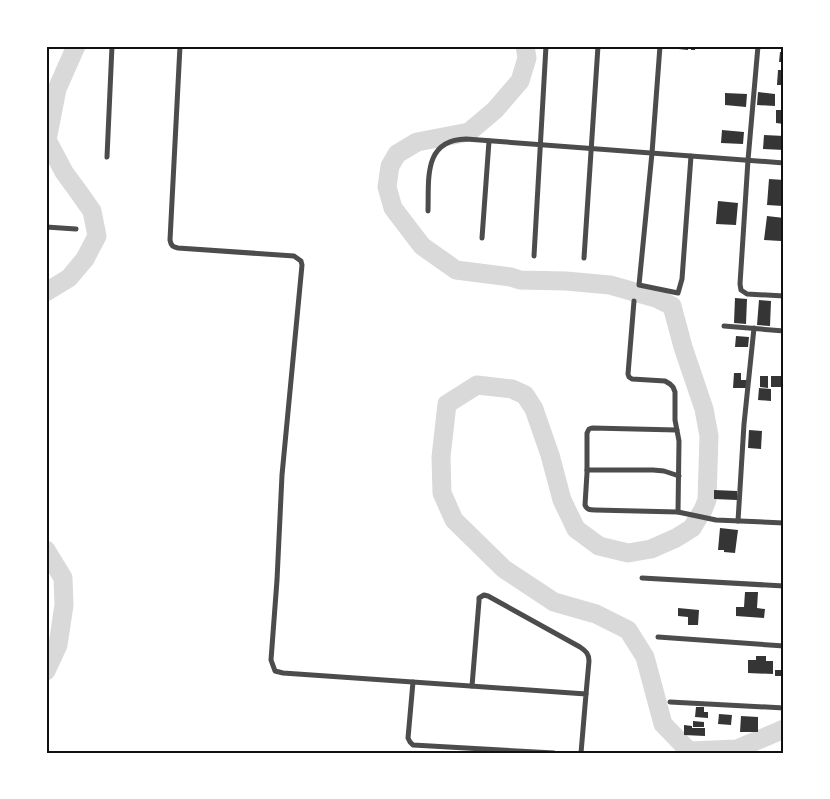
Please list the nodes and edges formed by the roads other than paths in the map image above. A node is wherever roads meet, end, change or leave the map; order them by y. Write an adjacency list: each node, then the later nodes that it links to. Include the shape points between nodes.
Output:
1 (112, 46): 12 (street)
2 (180, 46): 36 (street, via 171,244 178,248 294,256 301,260 302,265 282,475 273,666 283,674)
3 (546, 46): 8 (street)
4 (598, 46): 9 (street)
5 (660, 46): 10 (street)
6 (758, 46): 13 (street)
7 (488, 140): 8 (street); 15 (street, via 456,139 437,150 430,172); 18 (street)
8 (540, 144): 9 (street); 19 (street)
9 (591, 148): 10 (street); 20 (street)
10 (652, 153): 11 (street); 11 (street, via 639,285 678,293 682,279)
11 (692, 156): 13 (street)
12 (107, 157)
13 (748, 160): 14 (street); 21 (street, via 741,290 746,294)
14 (784, 162)
15 (428, 211)
16 (46, 227): 17 (street)
17 (76, 229)
18 (482, 238)
19 (534, 256)
20 (584, 258)
21 (784, 296)
22 (634, 301): 26 (street, via 629,377 666,382 674,387)
23 (724, 326): 24 (street)
24 (754, 328): 25 (street); 30 (street)
25 (784, 331)
26 (677, 430): 27 (street, via 589,428 586,433); 28 (street)
27 (586, 470): 28 (street, via 653,470); 29 (street, via 585,505 589,510)
28 (679, 476): 29 (street)
29 (678, 512): 30 (street, via 707,519)
30 (738, 521): 31 (street)
31 (784, 523)
32 (642, 578): 33 (street)
33 (784, 586)
34 (658, 637): 35 (street)
35 (784, 646)
36 (414, 682): 37 (street); 41 (street, via 408,738 413,745)
37 (472, 686): 38 (street); 38 (street, via 479,598 484,595 586,651 589,656)
38 (586, 694): 42 (street)
39 (670, 702): 40 (street)
40 (784, 708)
41 (554, 753)
42 (581, 753)

